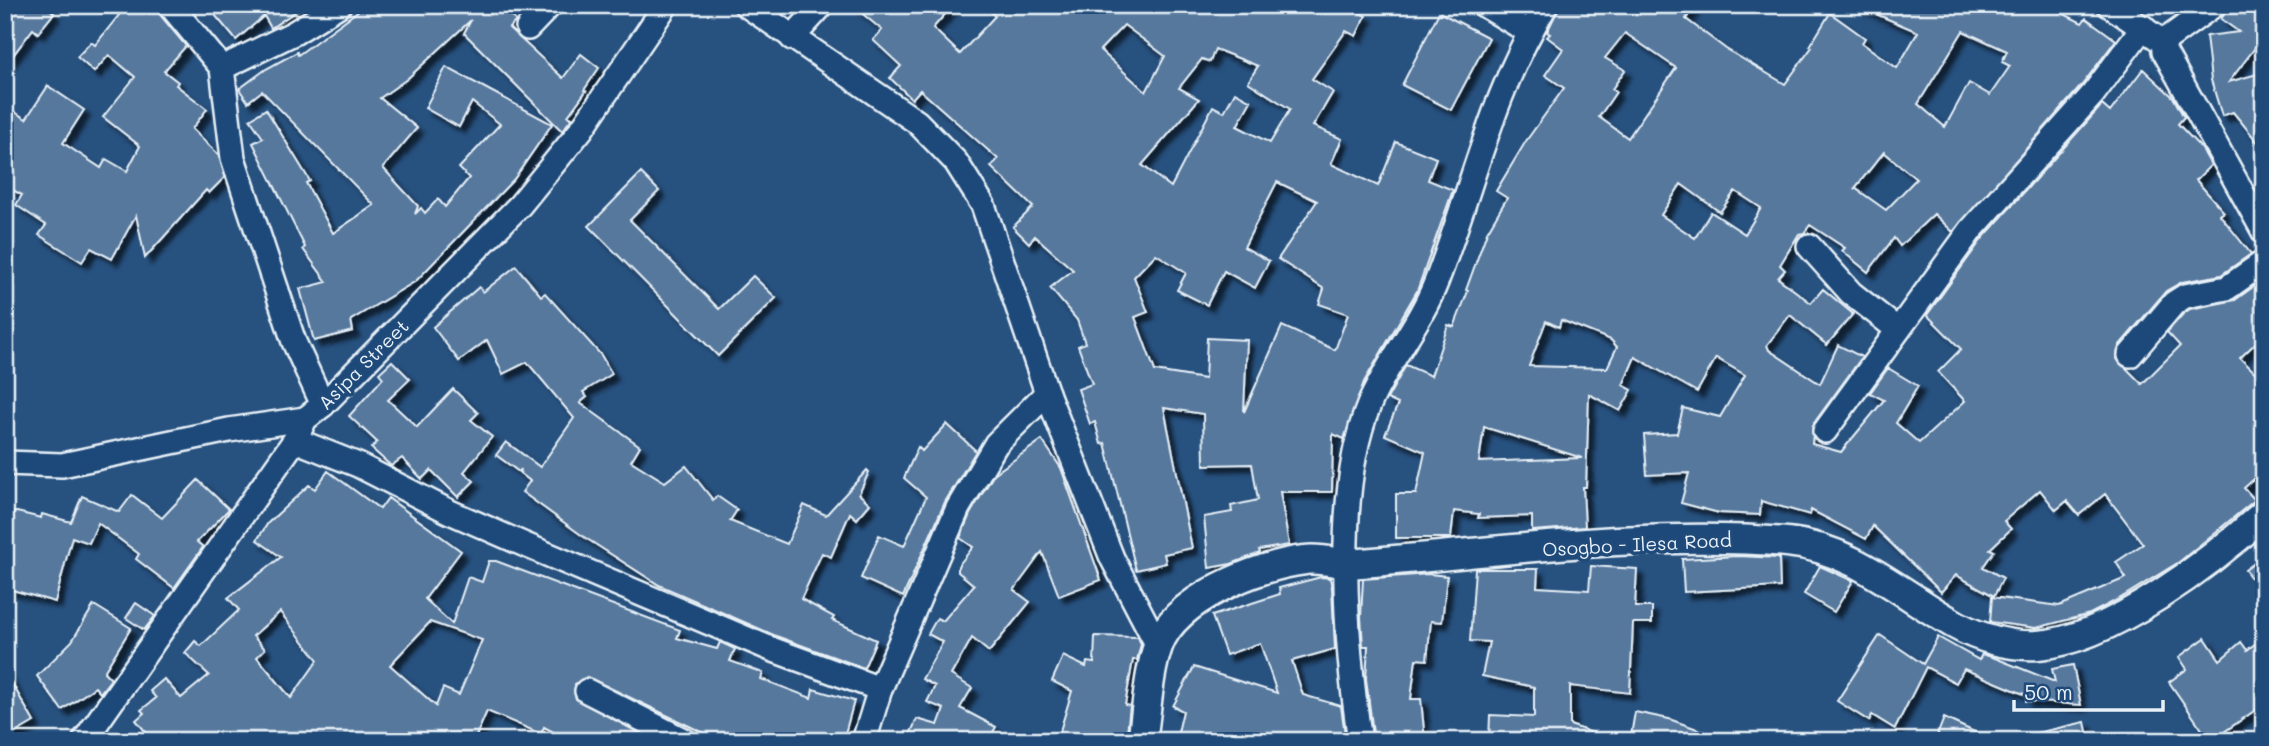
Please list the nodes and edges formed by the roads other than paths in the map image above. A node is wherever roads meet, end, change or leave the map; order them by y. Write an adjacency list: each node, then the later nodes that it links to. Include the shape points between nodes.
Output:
1 (170, 5): 16 (street)
2 (339, 5): 16 (street)
3 (550, 5): 12 (street)
4 (666, 5): 23 (street, Asipa Street, via 581,130 520,205)
5 (746, 5): 14 (street)
6 (822, 5): 14 (street)
7 (1484, 5): 13 (street)
8 (1546, 5): 13 (street)
9 (2109, 5): 11 (street)
10 (2214, 5): 15 (street)
11 (2143, 27): 15 (street); 20 (street, via 2093,93 1971,230)
12 (528, 28)
13 (1529, 32): 28 (street, via 1500,95 1437,281 1369,405 1349,481)
14 (792, 38): 22 (street, via 916,122 957,162 983,205)
15 (2163, 42): 17 (street)
16 (222, 68): 23 (street, via 233,158)
17 (2264, 232)
18 (1809, 246): 20 (street, via 1850,293)
19 (2264, 262): 21 (street, via 2227,288 2185,296 2174,303)
20 (1898, 330): 24 (street)
21 (2130, 355)
22 (1047, 393): 29 (street, via 1112,558); 30 (street, via 996,444 958,508)
23 (314, 412): 25 (street, Asipa Street); 26 (street, via 62,465)
24 (1825, 431)
25 (295, 440): 30 (street, via 598,576); 32 (street, Asipa Street)
26 (5, 463)
27 (2264, 514): 28 (main road, Osogbo - Ilesa Road, via 2190,576 2147,601 2071,638 2037,645 1999,642 1957,626 1857,563 1819,547 1789,542 1685,538)
28 (1348, 564): 29 (main road, Osogbo - Ilesa Road, via 1307,559 1213,591 1168,625); 36 (street, via 1352,690)
29 (1158, 646): 35 (main road, Osogbo - Ilesa Road)
30 (880, 689): 34 (street)
31 (587, 691): 33 (street)
32 (84, 741)
33 (685, 741)
34 (864, 741)
35 (1142, 741)
36 (1360, 741)

